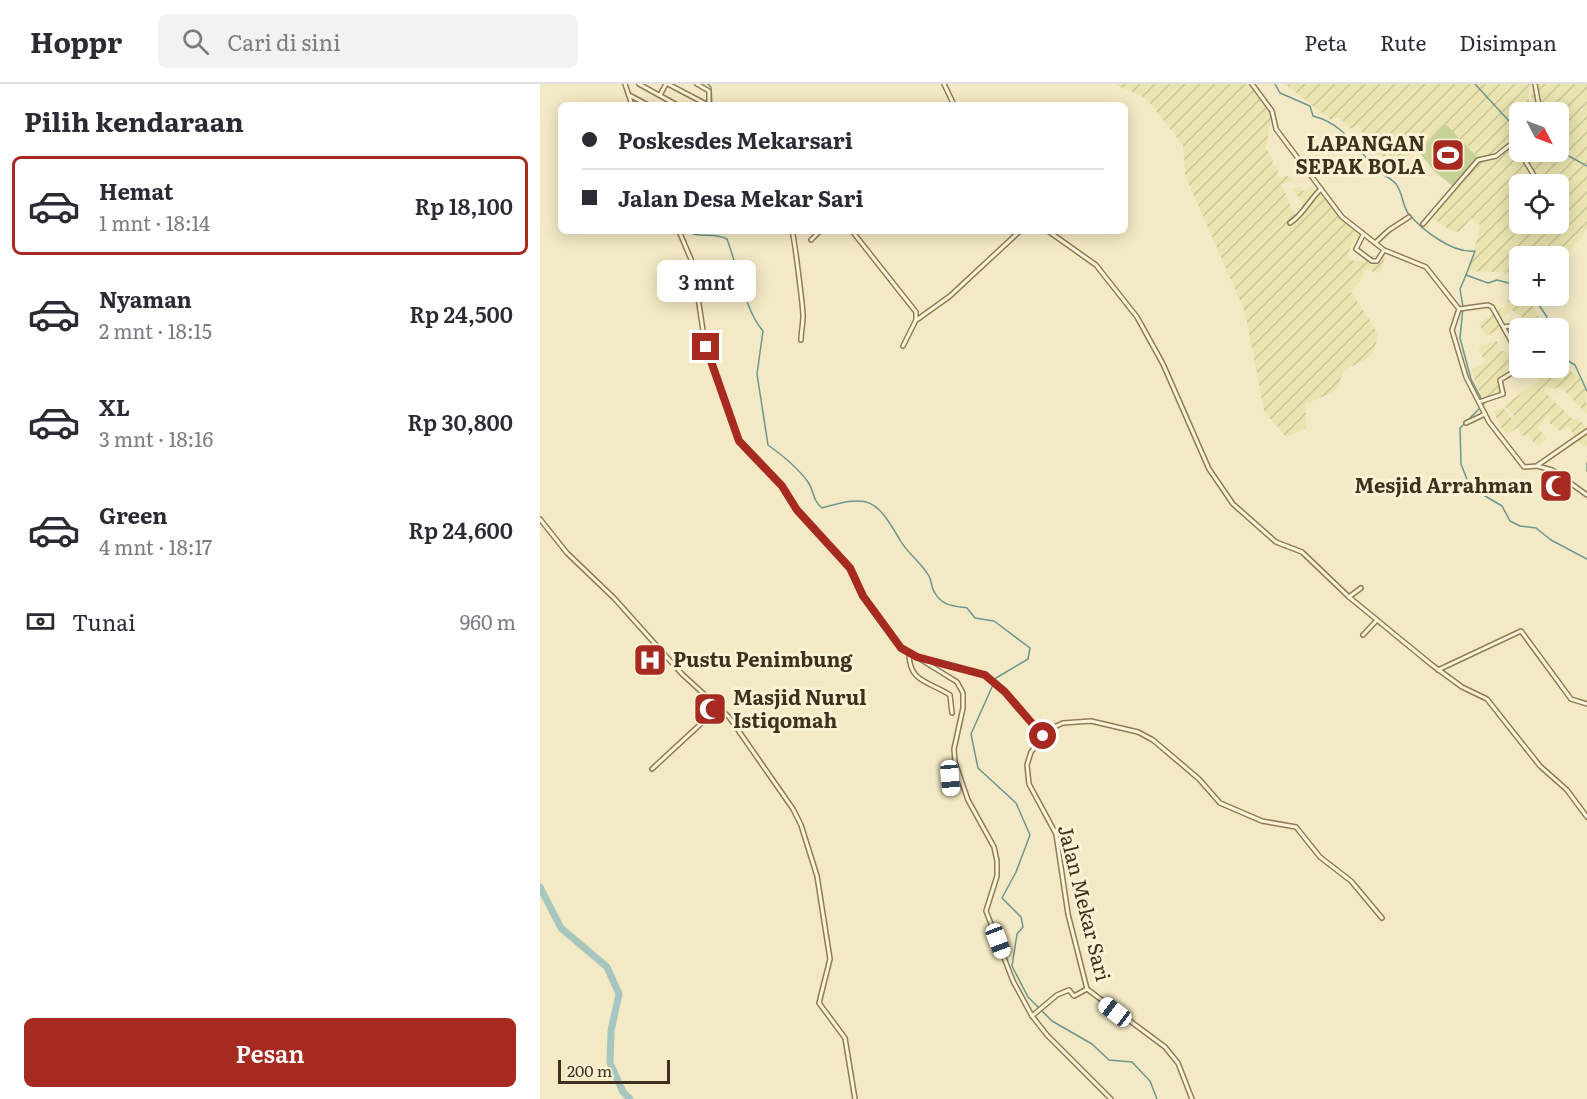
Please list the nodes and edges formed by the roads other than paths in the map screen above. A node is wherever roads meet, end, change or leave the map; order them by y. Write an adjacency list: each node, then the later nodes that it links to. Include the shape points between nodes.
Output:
1 (625, 84): 8 (street)
2 (639, 84): 9 (street)
3 (667, 84): 9 (street); 13 (street)
4 (698, 84): 14 (street, via 709,91)
5 (944, 84): 15 (street)
6 (1252, 84): 18 (street, via 1272,111 1276,129)
7 (1534, 84): 16 (street)
8 (629, 95): 10 (street); 11 (street)
9 (660, 95): 12 (street)
10 (631, 102)
11 (642, 102)
12 (672, 102)
13 (702, 102)
14 (708, 102)
15 (953, 102)
16 (1539, 102)
17 (1509, 146): 21 (street, via 1496,156 1478,160)
18 (1321, 189): 20 (street, via 1301,216); 28 (street, via 1342,217)
19 (1409, 218): 30 (street)
20 (1290, 223)
21 (1422, 224)
22 (680, 234): 51 (street, via 691,256 705,344 737,437 850,568 863,596 901,648)
23 (793, 234): 37 (street, via 803,313)
24 (817, 234): 29 (street)
25 (854, 234): 33 (street, via 915,309)
26 (1017, 234): 33 (street, via 950,296)
27 (1052, 234): 48 (street, via 1096,265 1137,317 1163,364 1213,475 1228,498 1276,542 1302,552)
28 (1363, 235): 30 (street); 31 (street, via 1357,250 1374,262)
29 (811, 240)
30 (1375, 243): 31 (street)
31 (1384, 250): 32 (street, via 1426,267)
32 (1459, 309): 35 (street, via 1490,305); 40 (street, via 1452,330 1466,377)
33 (916, 320): 38 (street)
34 (1509, 326): 35 (street)
35 (1504, 327): 36 (street)
36 (1509, 336)
37 (801, 340)
38 (903, 346)
39 (1509, 375): 40 (street, via 1500,380 1503,394)
40 (1480, 402): 41 (street)
41 (1485, 414): 42 (street); 44 (street, via 1524,467)
42 (1466, 423)
43 (1587, 431): 44 (street)
44 (1537, 466): 45 (street, via 1555,472)
45 (1587, 495)
46 (540, 519): 55 (street, via 567,553)
47 (1361, 588): 48 (street)
48 (1349, 597): 49 (street)
49 (1377, 620): 50 (street); 53 (street)
50 (1363, 635)
51 (909, 653): 52 (street); 56 (street, via 909,667 915,675 950,694)
52 (917, 657): 57 (street, via 990,678); 59 (street, via 961,686 963,708 954,748)
53 (1438, 670): 54 (street, via 1521,631 1571,699); 61 (street, via 1489,702 1539,766 1567,790)
54 (1587, 704)
55 (718, 707): 58 (street); 65 (street, via 780,789 806,839 817,876 830,958 819,1004 845,1038)
56 (952, 713)
57 (1043, 736): 62 (street, via 1056,725 1082,721 1144,734 1199,779 1220,803 1262,821 1296,828 1320,857 1351,881); 63 (street, Jalan Mekar Sari, via 1030,752 1027,772 1056,834 1068,914)
58 (652, 769)
59 (957, 770): 60 (street, via 951,771); 64 (street, via 997,861 998,876 986,911 1013,981)
60 (951, 791)
61 (1587, 817)
62 (1382, 918)
63 (1087, 989): 64 (street, via 1074,996 1069,990 1061,993); 67 (street, Jalan Mekar Sari, via 1165,1047 1178,1063)
64 (1032, 1016): 66 (street)
65 (855, 1099)
66 (1111, 1099)
67 (1192, 1099)

